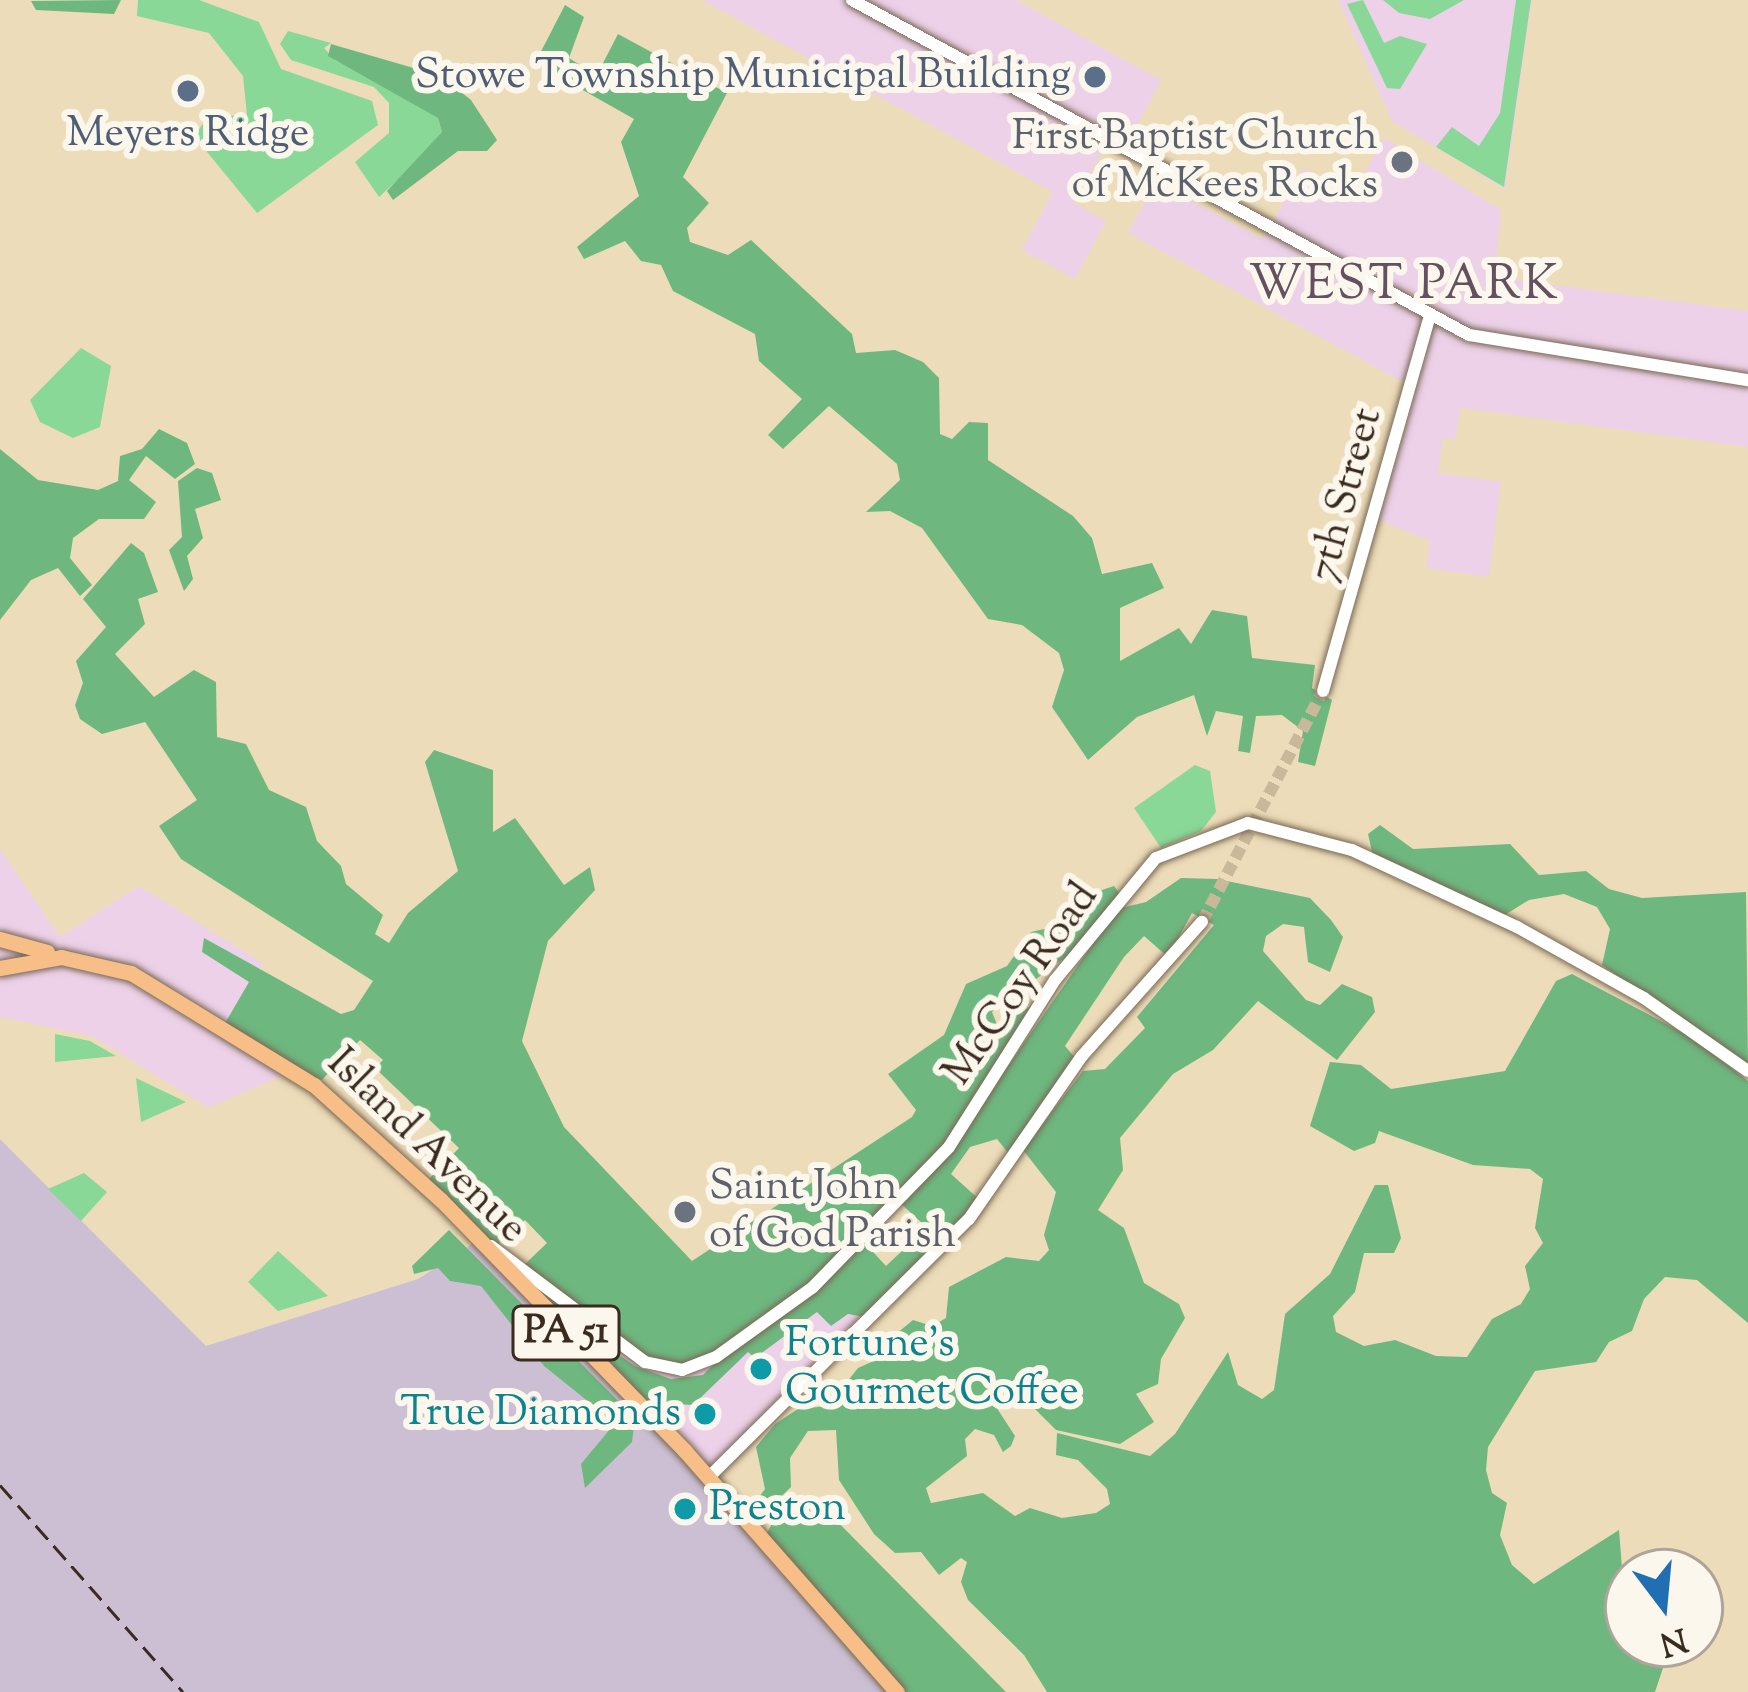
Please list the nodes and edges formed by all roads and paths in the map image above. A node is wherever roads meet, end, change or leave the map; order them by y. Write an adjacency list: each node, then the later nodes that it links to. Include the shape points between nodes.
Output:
1 (852, 0): 2 (street)
2 (1430, 315): 3 (street, via 1492,344); 4 (street, 7th Street)
3 (1748, 380)
4 (1323, 692)
5 (1202, 922): 13 (street, via 1082,1057 970,1219)
6 (0, 939): 7 (main road)
7 (61, 957): 8 (main road, Island Avenue / PA 51); 10 (main road, Island Avenue / PA 51)
8 (19, 962): 9 (main road, Island Avenue / PA 51); 10 (main road, Island Avenue / PA 51)
9 (0, 968)
10 (110, 968): 12 (main road, Island Avenue / PA 51, via 294,1070)
11 (1748, 1071): 12 (street, McCoy Road, via 1644,998 1516,927 1352,850 1247,824 1156,858 1054,980 949,1147 813,1287 716,1357 682,1370 645,1362)
12 (480, 1239): 13 (main road, Island Avenue / PA 51)
13 (710, 1477): 14 (main road, Island Avenue / PA 51)
14 (897, 1692)

